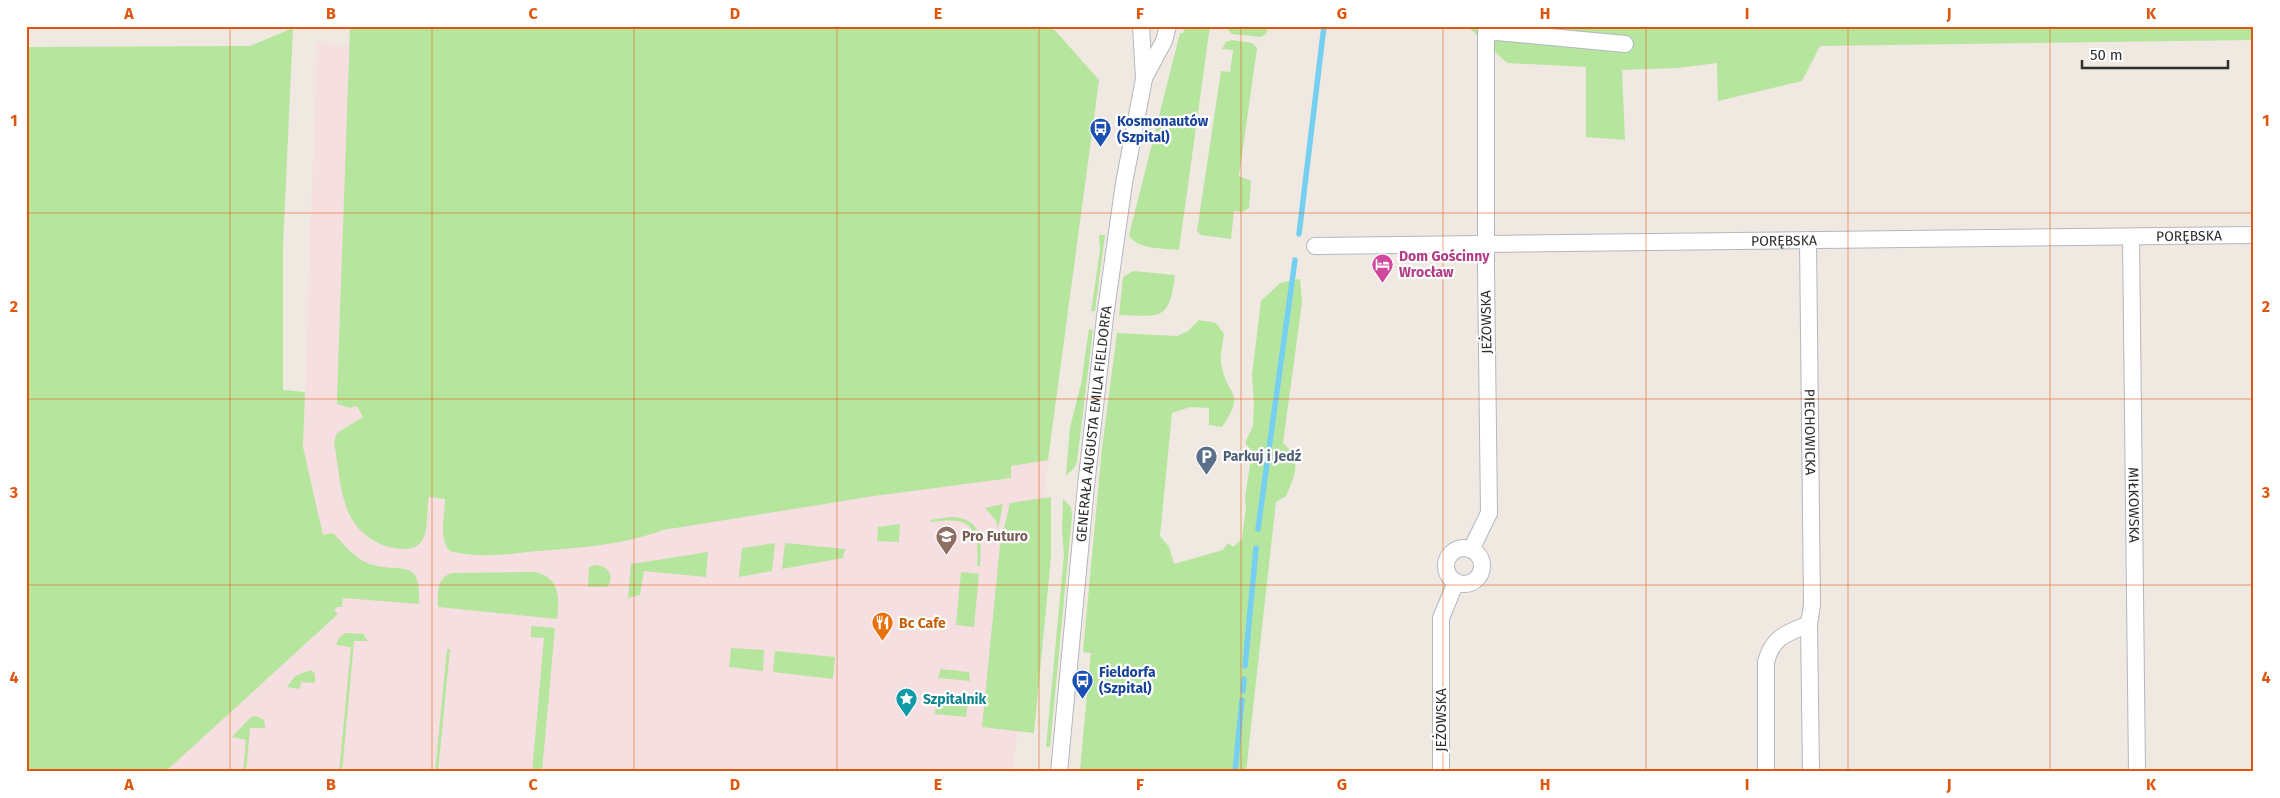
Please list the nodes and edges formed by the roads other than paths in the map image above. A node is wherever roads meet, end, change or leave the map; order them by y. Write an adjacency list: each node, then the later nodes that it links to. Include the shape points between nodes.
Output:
1 (1141, 26): 5 (street, GENERAŁA AUGUSTA EMILA FIELDORFA)
2 (1168, 26): 5 (street, GENERAŁA AUGUSTA EMILA FIELDORFA)
3 (1486, 28): 4 (street, JEŻOWSKA); 9 (street, JEŻOWSKA)
4 (1625, 44)
5 (1144, 78): 14 (street, GENERAŁA AUGUSTA EMILA FIELDORFA, via 1124,183 1105,317)
6 (2254, 235): 7 (street, PORĘBSKA)
7 (2131, 237): 8 (street, PORĘBSKA); 18 (street, MIŁKOWSKA)
8 (1808, 240): 9 (street, PORĘBSKA); 13 (street, PIECHOWICKA, via 1812,605)
9 (1486, 243): 10 (street, PORĘBSKA); 11 (street, JEŻOWSKA, via 1489,513)
10 (1315, 246)
11 (1471, 550): 12 (street, via 1460,548 1448,558 1448,575); 12 (street, via 1481,562 1480,573 1472,582)
12 (1456, 582): 15 (street, JEŻOWSKA, via 1441,618)
13 (1809, 624): 16 (street, via 1781,636 1770,647 1766,662); 17 (street, PIECHOWICKA)
14 (1059, 772)
15 (1441, 772)
16 (1766, 772)
17 (1811, 772)
18 (2137, 772)

